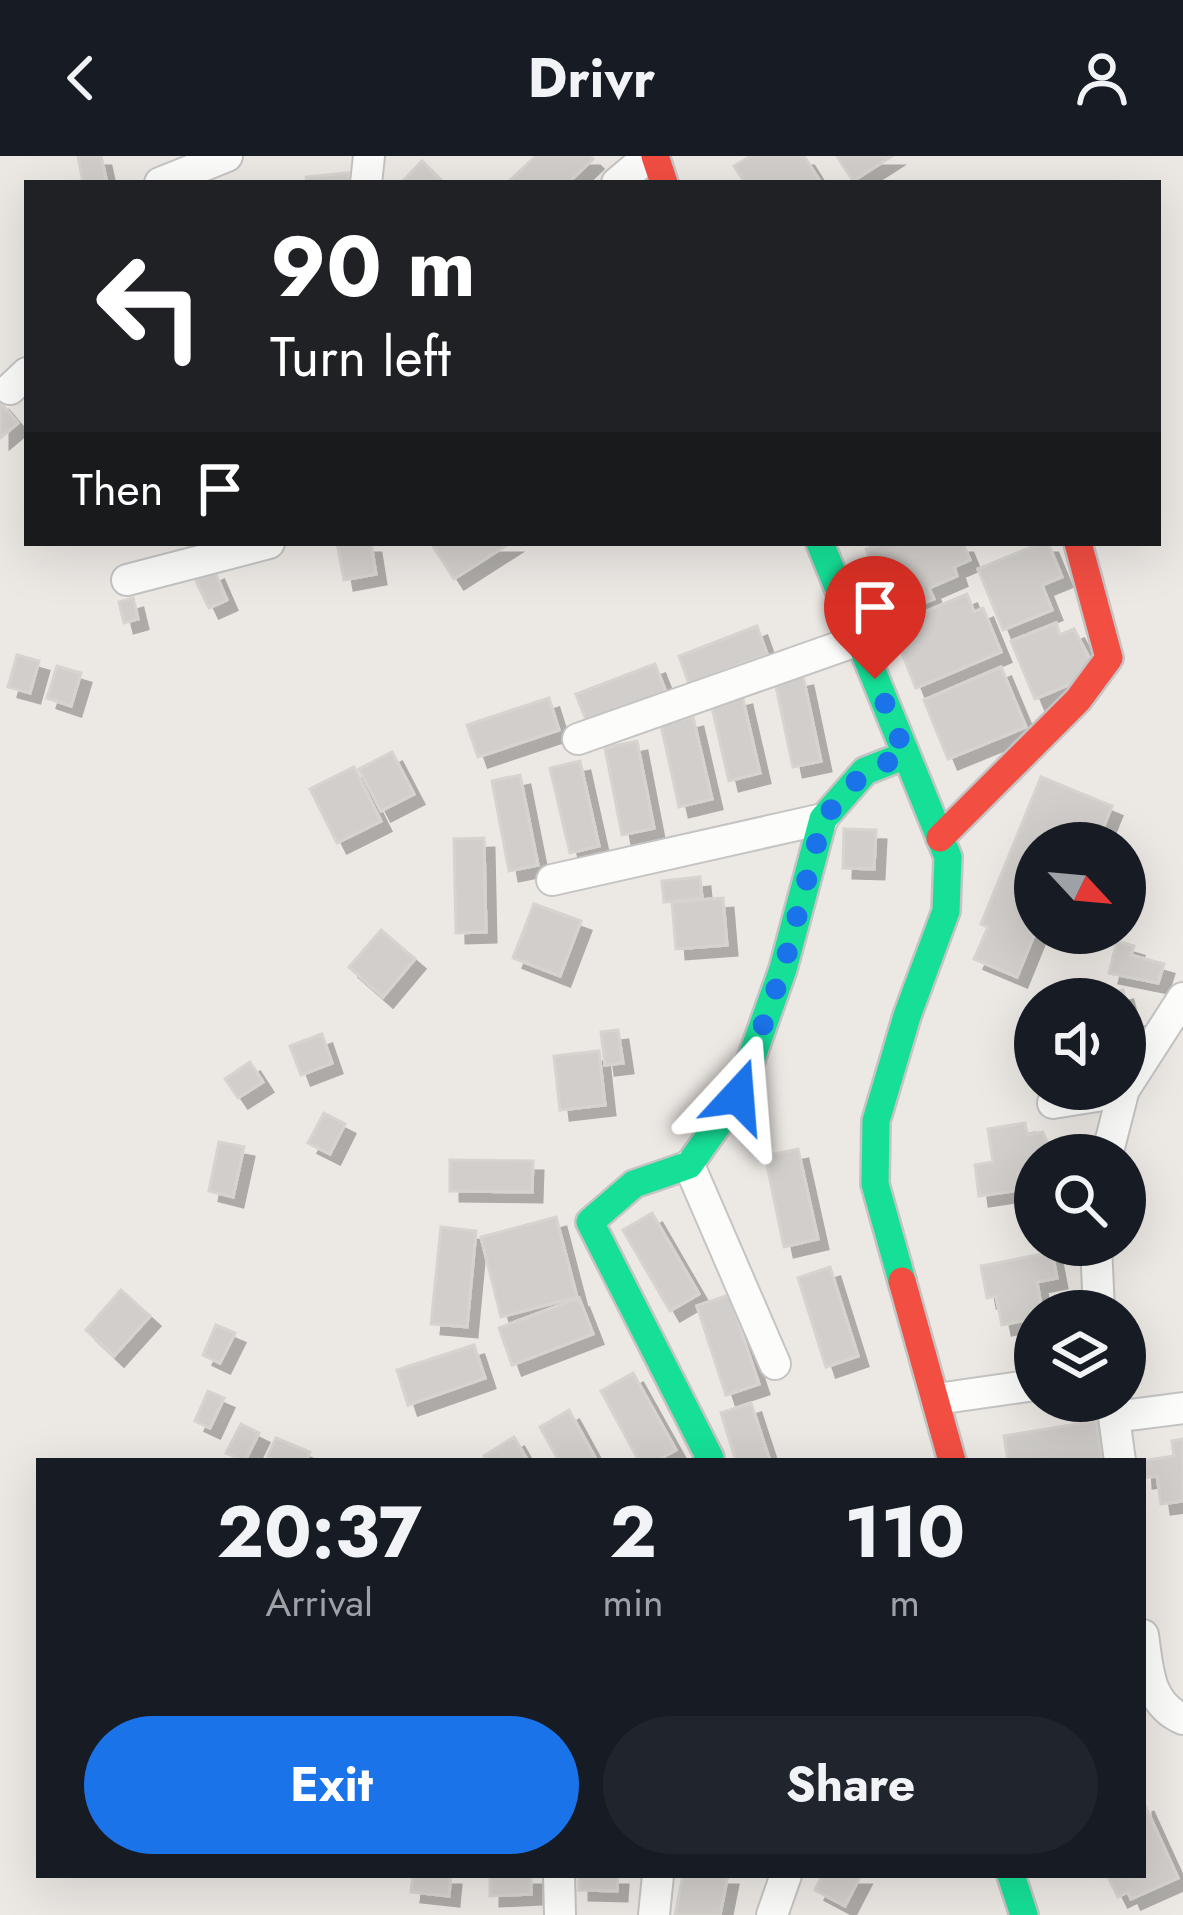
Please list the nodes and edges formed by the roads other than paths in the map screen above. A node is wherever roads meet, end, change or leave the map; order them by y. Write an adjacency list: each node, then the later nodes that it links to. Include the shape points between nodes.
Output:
1 (227, 156): 3 (street)
2 (652, 156): 4 (street)
3 (167, 180)
4 (621, 180)
5 (257, 546): 8 (street)
6 (821, 546): 9 (street)
7 (1079, 546): 13 (street, via 1108,658 1078,700)
8 (127, 580)
9 (860, 640): 10 (street); 11 (street)
10 (578, 739)
11 (906, 755): 12 (street, via 865,771); 13 (street)
12 (823, 819): 14 (street); 17 (street, via 738,1096)
13 (940, 838): 20 (street, via 948,857 946,911 876,1121 875,1184)
14 (552, 880)
15 (1183, 998): 16 (street)
16 (1146, 1056)
17 (688, 1166): 18 (street); 24 (street, via 634,1184 590,1222)
18 (775, 1364)
19 (1014, 1387): 20 (street)
20 (937, 1400): 25 (street)
21 (1183, 1408): 22 (street)
22 (1146, 1409)
23 (1114, 1422): 26 (street)
24 (710, 1458)
25 (951, 1458)
26 (1120, 1458)
27 (1146, 1656): 28 (street, via 1158,1702)
28 (1183, 1719)
29 (559, 1878): 33 (street)
30 (658, 1878): 34 (street)
31 (785, 1878): 35 (street)
32 (1012, 1878): 36 (street)
33 (560, 1915)
34 (654, 1915)
35 (772, 1915)
36 (1024, 1915)

